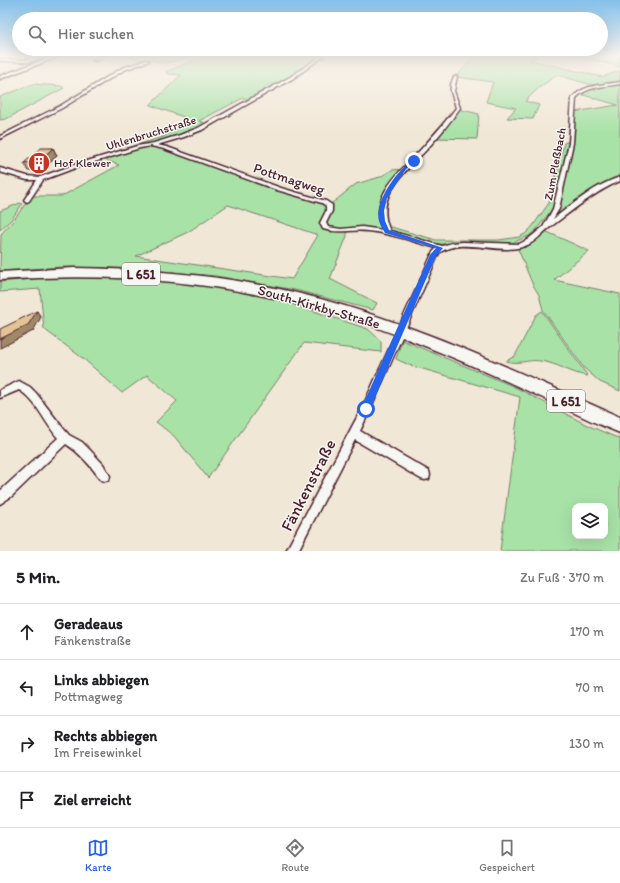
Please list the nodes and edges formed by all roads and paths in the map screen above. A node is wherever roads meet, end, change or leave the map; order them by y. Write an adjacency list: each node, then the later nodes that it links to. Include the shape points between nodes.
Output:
1 (102, 82): 5 (street, via 61,107)
2 (285, 82): 6 (street, Uhlenbruchstraße, via 211,124)
3 (454, 82): 12 (street, via 452,89 458,108 414,161 404,168 385,198 382,221)
4 (620, 83): 11 (street, Zum Pleßbach, via 588,89 574,98 571,143 558,203 554,215)
5 (0, 138)
6 (152, 145): 9 (street, Uhlenbruchstraße, via 76,166); 12 (street, Pottmagweg, via 324,202 329,205 323,223 325,228 331,231 354,228)
7 (0, 170): 9 (street)
8 (620, 179): 11 (street, via 600,189)
9 (41, 180): 10 (street)
10 (27, 200)
11 (542, 231): 13 (street, via 527,242 515,246 453,245)
12 (387, 232): 13 (street, Pottmagweg)
13 (440, 248): 15 (street, Fänkenstraße, via 433,255)
14 (0, 276): 15 (main road, South-Kirkby-Straße / L 651, via 67,272 155,274 230,284 308,301)
15 (400, 332): 17 (main road, South-Kirkby-Straße / L 651); 18 (street, Fänkenstraße)
16 (0, 394): 19 (street, via 19,385 23,387 38,400)
17 (620, 425)
18 (353, 433): 20 (street, Fänkenstraße); 23 (street, Fänkenstraße)
19 (65, 438): 21 (street, via 94,462); 22 (street)
20 (425, 475)
21 (105, 476)
22 (0, 498)
23 (292, 551)

